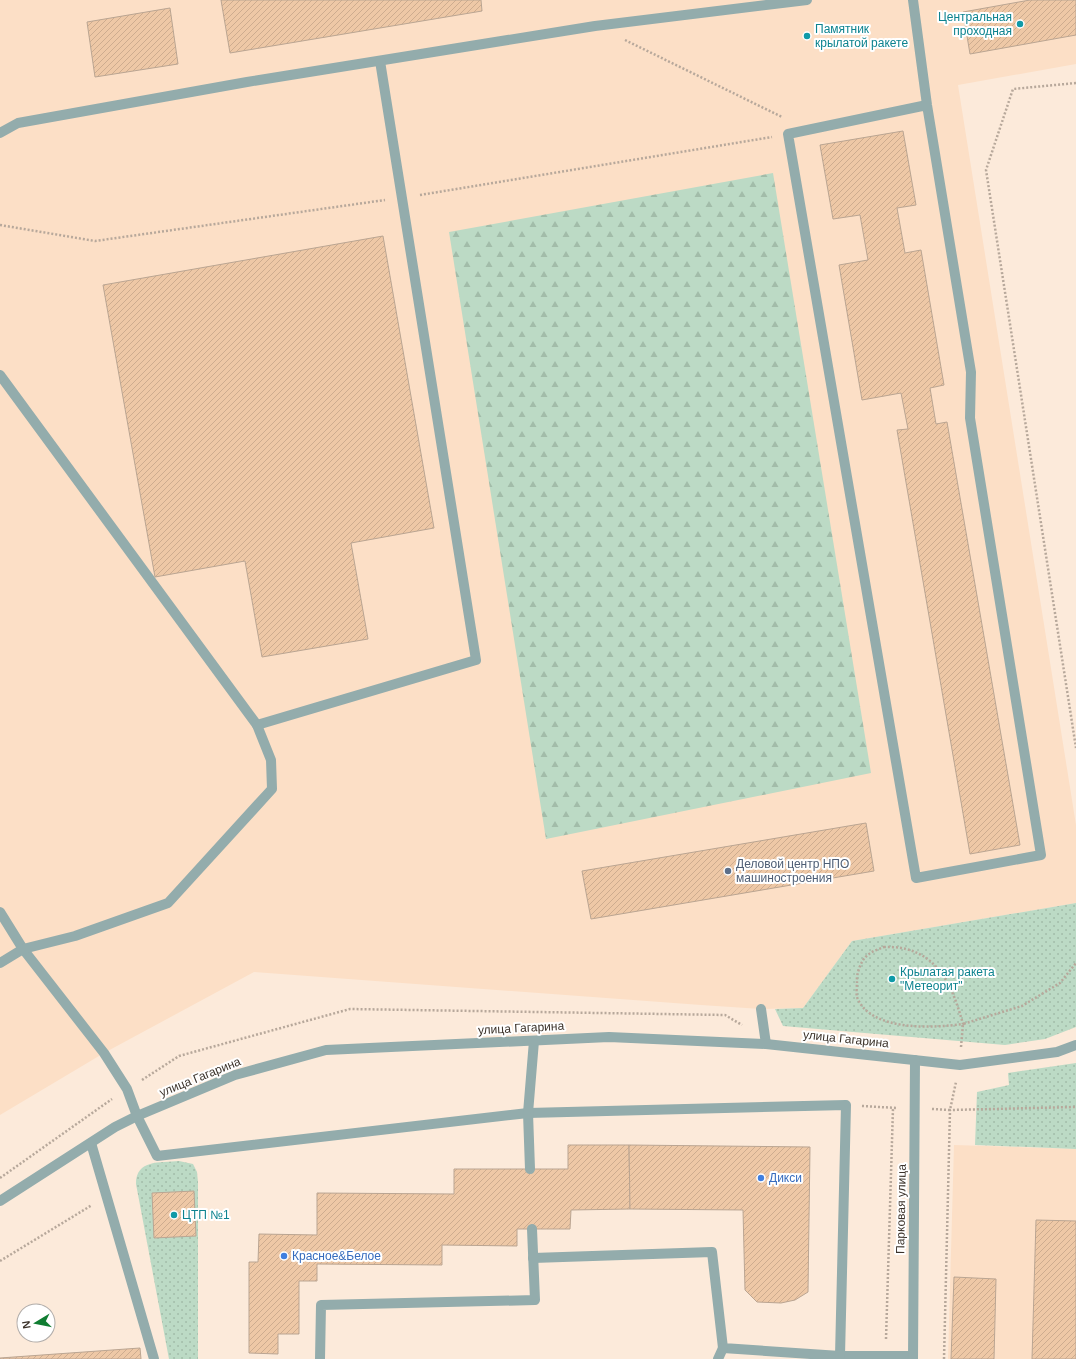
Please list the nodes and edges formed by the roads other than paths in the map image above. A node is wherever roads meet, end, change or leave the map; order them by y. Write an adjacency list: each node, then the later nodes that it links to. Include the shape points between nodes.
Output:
1 (807, 0): 3 (street, via 595,26)
2 (913, 0): 4 (street)
3 (380, 61): 5 (street, via 18,123); 7 (street, via 476,660)
4 (927, 105): 4 (street, via 971,372 970,418 1041,855 916,878 788,134)
5 (0, 133)
6 (0, 375): 7 (street)
7 (257, 725): 9 (street, via 271,760 272,790 168,903 75,936)
8 (0, 912): 9 (street)
9 (23, 949): 10 (street); 17 (street, via 104,1054 127,1089)
10 (0, 963)
11 (761, 1009): 13 (street)
12 (534, 1041): 13 (street, улица Гагарина, via 608,1037); 16 (street); 17 (street, улица Гагарина, via 326,1050 235,1075)
13 (766, 1044): 15 (street, улица Гагарина)
14 (1076, 1045): 15 (street, улица Гагарина, via 1057,1052 977,1064 960,1065)
15 (915, 1060): 25 (street, Парковая улица)
16 (528, 1113): 17 (street, via 156,1156); 19 (street); 24 (street, via 846,1105)
17 (137, 1116): 18 (street, улица Гагарина)
18 (91, 1143): 20 (street, улица Гагарина); 26 (street)
19 (530, 1169)
20 (0, 1201)
21 (532, 1229): 22 (street)
22 (533, 1258): 23 (street, via 712,1252); 27 (street, via 535,1300 321,1305)
23 (723, 1348): 24 (street); 28 (street)
24 (840, 1356): 25 (street)
25 (912, 1358)
26 (154, 1359)
27 (320, 1359)
28 (718, 1359)

